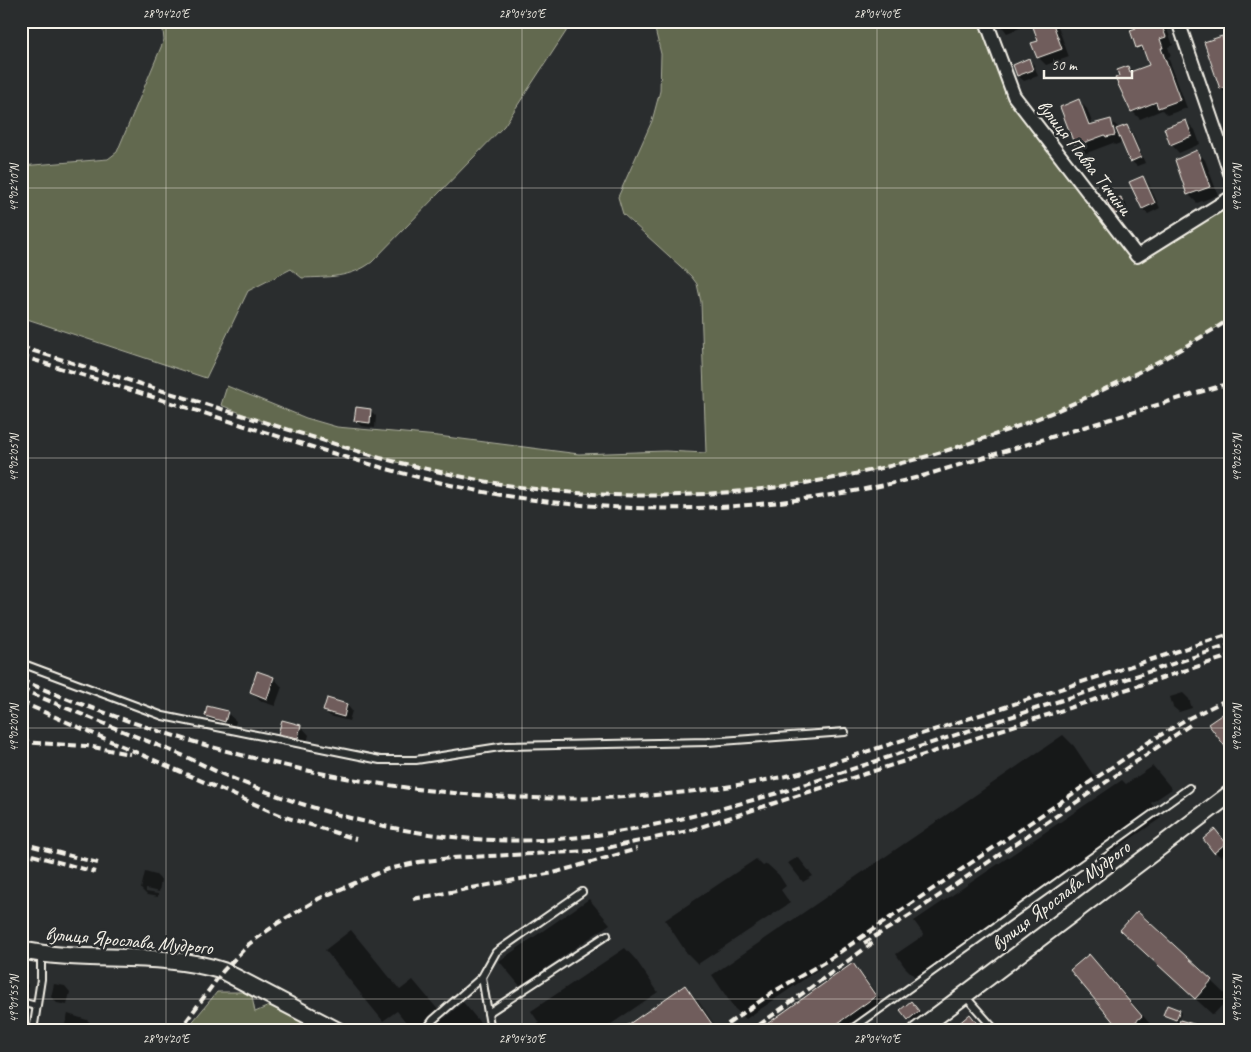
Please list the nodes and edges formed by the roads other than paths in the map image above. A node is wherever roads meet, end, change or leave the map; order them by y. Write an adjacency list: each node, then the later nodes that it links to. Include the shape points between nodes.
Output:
1 (986, 21): 4 (street, вулиця Павла Тичини, via 1014,96 1137,256)
2 (1178, 21): 3 (street)
3 (1230, 173)
4 (1230, 198)
5 (21, 663): 6 (lane, via 163,716 380,760 416,760 506,746 708,742)
6 (845, 732)
7 (1189, 788): 22 (lane)
8 (1230, 794): 14 (street, вулиця Ярослава Мудрого)
9 (582, 892): 13 (lane, via 496,952)
10 (607, 936): 17 (lane)
11 (21, 950): 12 (street, вулиця Ярослава Мудрого)
12 (42, 954): 16 (lane); 19 (street, вулиця Ярослава Мудрого, via 152,959 210,967)
13 (482, 977): 17 (lane); 20 (lane)
14 (964, 995): 23 (street, вулиця Ярослава Мудрого); 24 (lane)
15 (21, 1002): 16 (lane)
16 (36, 1006): 18 (lane)
17 (488, 1013): 21 (lane)
18 (32, 1031)
19 (338, 1031)
20 (424, 1031)
21 (491, 1031)
22 (850, 1031)
23 (917, 1031)
24 (996, 1031)

